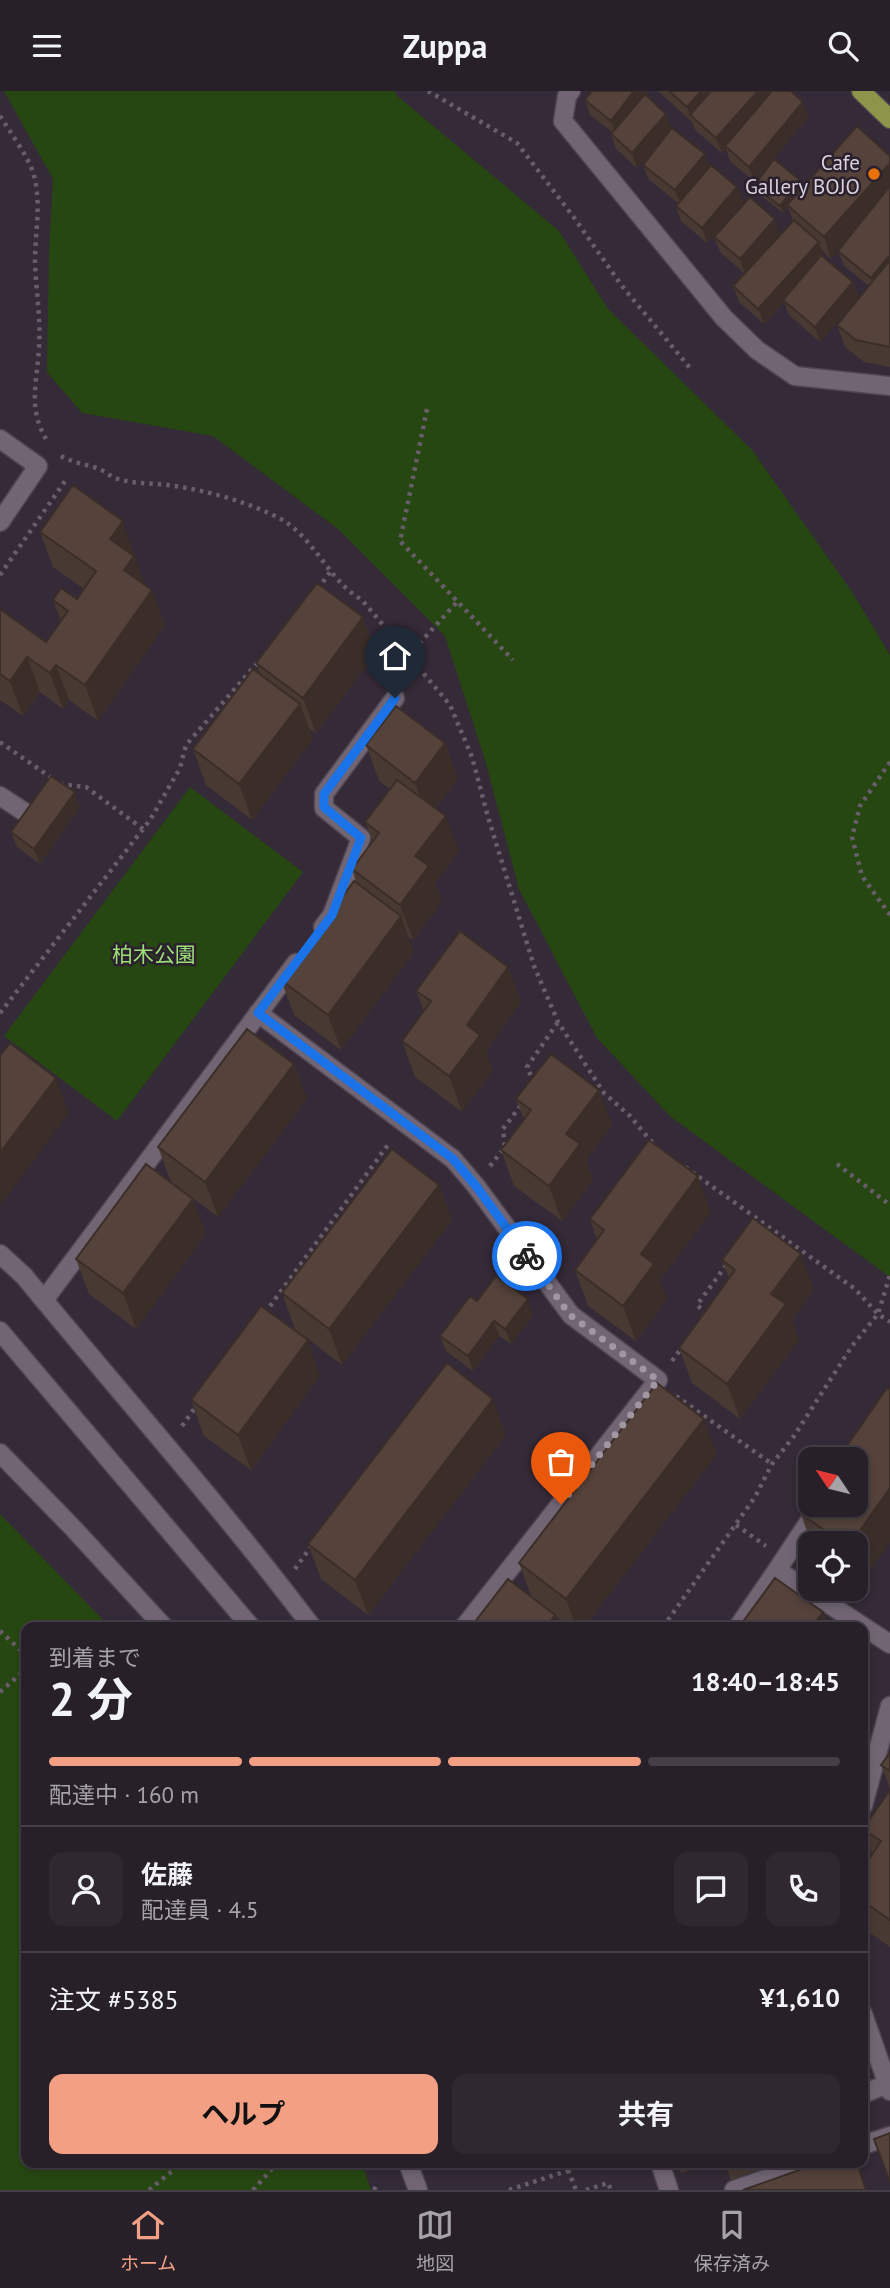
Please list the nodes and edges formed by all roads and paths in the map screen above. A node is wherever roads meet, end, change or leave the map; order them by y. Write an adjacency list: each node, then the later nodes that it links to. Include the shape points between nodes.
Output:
1 (428, 91): 5 (path, via 517,143 622,286)
2 (572, 91): 6 (street, via 566,96 564,121 724,319 757,350 795,376)
3 (860, 91): 4 (main road)
4 (890, 119)
5 (691, 368)
6 (890, 386)
7 (427, 409): 14 (path, via 400,541)
8 (0, 439): 10 (street, via 38,466)
9 (65, 481): 12 (path)
10 (0, 522)
11 (330, 572): 13 (path)
12 (0, 575)
13 (314, 594)
14 (458, 601): 16 (path); 17 (path)
15 (265, 654): 23 (path, via 186,745 180,768)
16 (408, 656)
17 (513, 660)
18 (395, 698): 26 (street, via 324,794 324,807 361,838 332,915)
19 (0, 742): 23 (path, via 61,785 86,787)
20 (890, 762): 24 (path, via 860,806 852,837 862,876)
21 (0, 796): 22 (street)
22 (26, 813)
23 (143, 829): 25 (path)
24 (890, 915)
25 (0, 1013)
26 (258, 1013): 30 (street); 37 (street)
27 (558, 1022): 28 (path, via 527,1067)
28 (535, 1085)
29 (527, 1096): 32 (path, via 503,1129 505,1147)
30 (405, 1122): 32 (street, via 453,1159); 40 (path)
31 (837, 1164): 33 (path)
32 (476, 1186): 44 (street, via 570,1315)
33 (890, 1205)
34 (0, 1254): 37 (street)
35 (729, 1260): 41 (path, via 697,1305 708,1313)
36 (890, 1275): 38 (path)
37 (44, 1300): 46 (street)
38 (878, 1314): 39 (path); 48 (path)
39 (890, 1322)
40 (257, 1323)
41 (699, 1324)
42 (0, 1331): 55 (street)
43 (691, 1335): 44 (path)
44 (658, 1380): 48 (path); 57 (street)
45 (200, 1402): 46 (path)
46 (167, 1446): 53 (street)
47 (0, 1453): 54 (street)
48 (772, 1464): 50 (path)
49 (812, 1517): 52 (street)
50 (736, 1525): 52 (path); 58 (path)
51 (314, 1542): 53 (path)
52 (781, 1565): 59 (street); 60 (street)
53 (282, 1587): 56 (street)
54 (159, 1622)
55 (247, 1622)
56 (308, 1622)
57 (468, 1622)
58 (667, 1622)
59 (741, 1622)
60 (860, 1622)
61 (868, 1628): 63 (street)
62 (0, 1631): 64 (path)
63 (890, 1644)
64 (21, 1650)
65 (21, 1673): 66 (path)
66 (0, 1692)
67 (890, 1706): 68 (street)
68 (868, 1787)
69 (868, 2028): 70 (street)
70 (889, 2088): 71 (street)
71 (868, 2093)
72 (890, 2136): 73 (street)
73 (868, 2143)
74 (176, 2168): 81 (path)
75 (273, 2168): 82 (path)
76 (410, 2168): 83 (street)
77 (573, 2168): 80 (path)
78 (664, 2168): 88 (street)
79 (797, 2168): 89 (street)
80 (568, 2170): 84 (path); 85 (path)
81 (149, 2190)
82 (253, 2190)
83 (418, 2190)
84 (509, 2190)
85 (576, 2190)
86 (586, 2190): 87 (path, via 608,2183)
87 (611, 2190)
88 (669, 2190)
89 (734, 2190)

